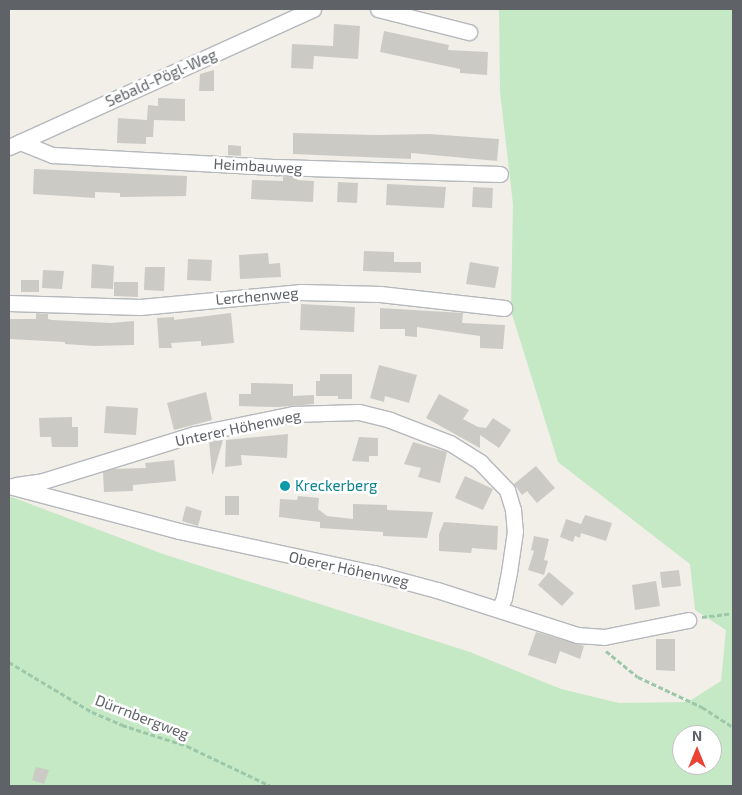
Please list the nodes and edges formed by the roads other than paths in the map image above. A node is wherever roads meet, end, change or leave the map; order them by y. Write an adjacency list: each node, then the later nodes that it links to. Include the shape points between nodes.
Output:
1 (313, 9): 4 (street, Sebald-Pögl-Weg)
2 (378, 9): 3 (street)
3 (469, 32)
4 (14, 144): 5 (street, Heimbauweg, via 53,155)
5 (500, 174)
6 (9, 303): 7 (street, Lerchenweg, via 140,307 301,292 380,294)
7 (504, 308)
8 (9, 486): 9 (street, Oberer Höhenweg, via 179,531 374,573); 9 (street, Unterer Höhenweg, via 43,481 195,434 293,414 359,412 450,443 480,462 507,490 513,510 514,531 504,598)
9 (499, 609): 10 (street, Oberer Höhenweg, via 577,635 604,637)
10 (688, 620)

